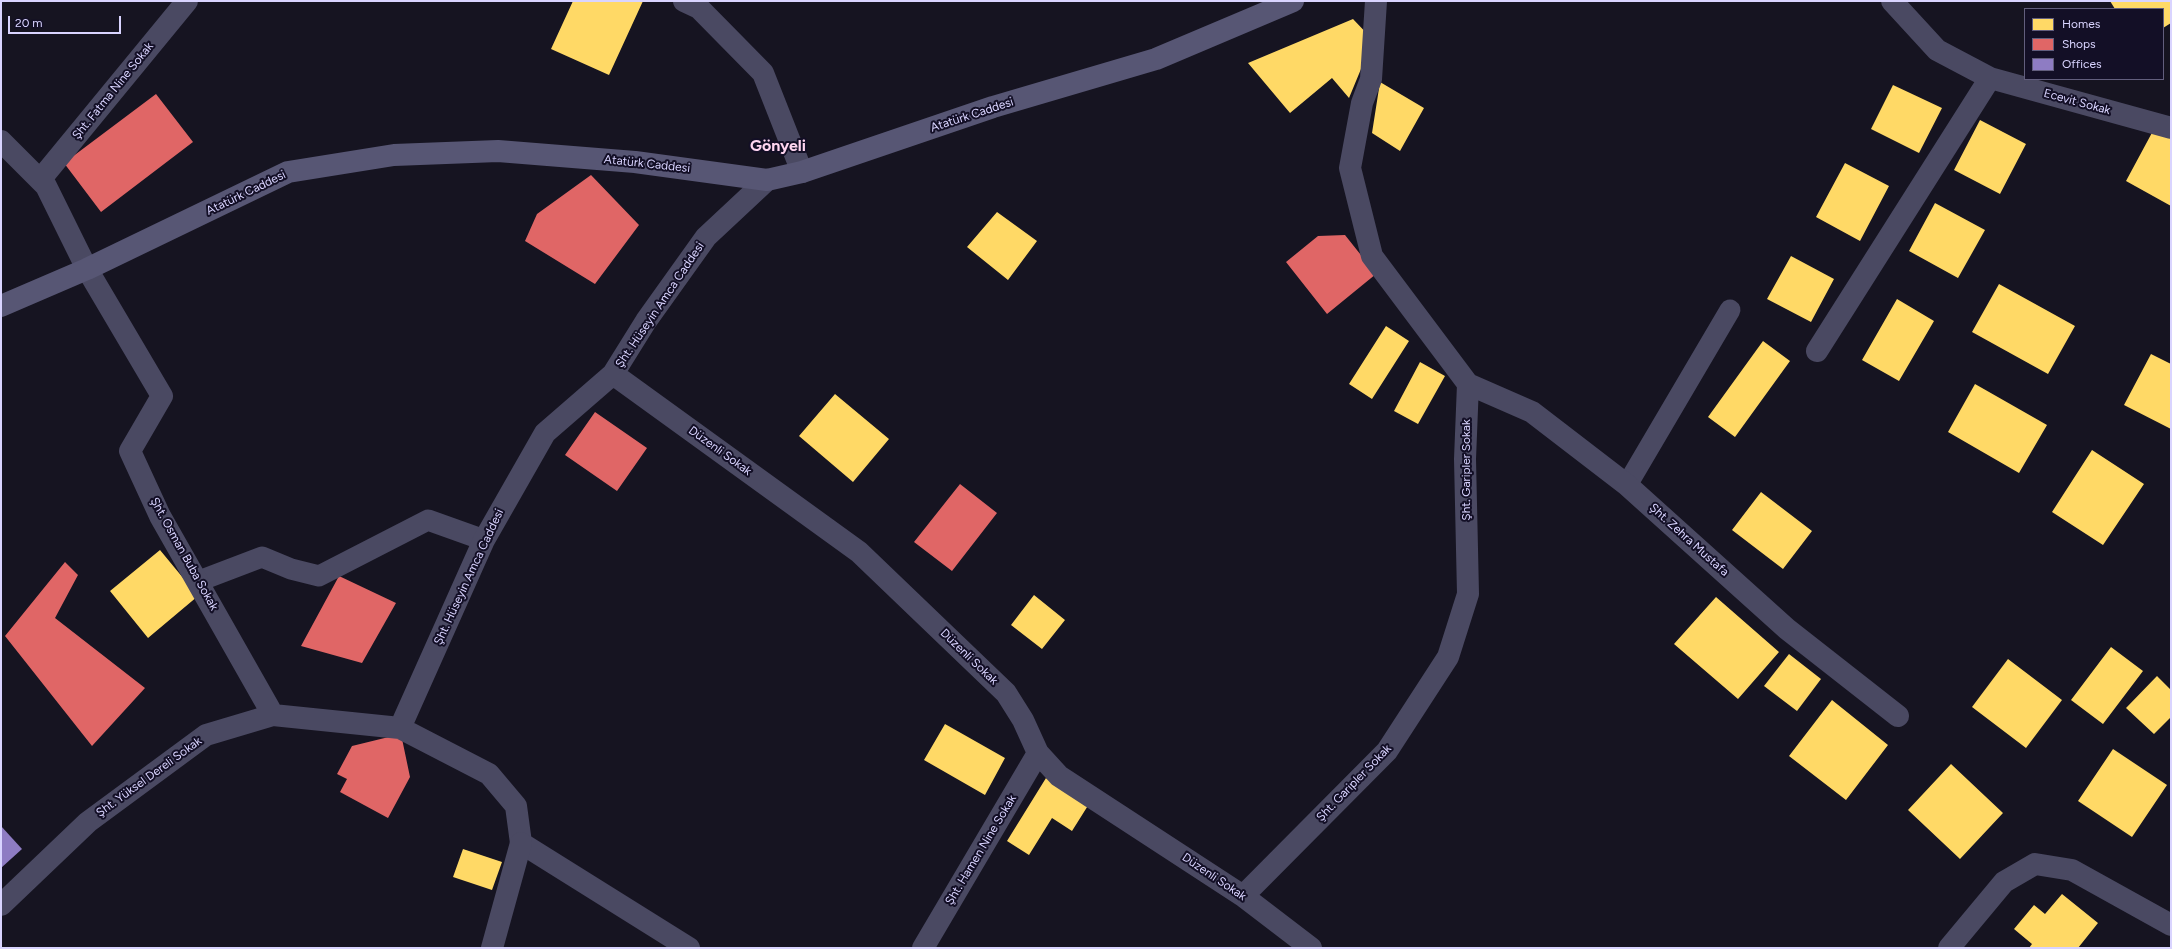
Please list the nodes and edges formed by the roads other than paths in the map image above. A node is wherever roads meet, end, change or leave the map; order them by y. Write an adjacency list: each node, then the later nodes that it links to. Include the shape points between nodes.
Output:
1 (187, 1): 10 (street, Şht. Fatma Nine Sokak)
2 (1293, 1): 9 (main road, Atatürk Caddesi, via 1156,58 993,107)
3 (1376, 1): 17 (street, via 1370,79 1362,103 1350,168 1372,256)
4 (1892, 1): 6 (street, Ecevit Sokak, via 1937,50)
5 (695, 3): 9 (street, via 764,73)
6 (1990, 78): 7 (street, Ecevit Sokak); 15 (street)
7 (2171, 128)
8 (1, 142): 10 (street)
9 (802, 172): 11 (main road, Atatürk Caddesi)
10 (40, 180): 12 (street, via 46,186)
11 (767, 180): 12 (main road, Atatürk Caddesi, via 635,162 498,151 394,155 288,172); 16 (street, Şht. Hüseyin Amca Caddesi, via 706,237 646,321)
12 (87, 269): 13 (main road, Atatürk Caddesi); 20 (street, Şht. Osman Buba Sokak, via 162,396 130,451 160,516)
13 (1, 306)
14 (1730, 310): 18 (lane)
15 (1817, 351)
16 (614, 374): 19 (street, Şht. Hüseyin Amca Caddesi, via 545,433); 24 (street, Düzenli Sokak, via 859,552 1006,693 1023,720)
17 (1468, 384): 18 (street, Şht. Zehra Mustafa, via 1532,412); 26 (street, Şht. Garipler Sokak, via 1465,459 1468,594 1448,657 1387,751)
18 (1627, 485): 22 (street, Şht. Zehra Mustafa, via 1787,628)
19 (484, 540): 20 (lane, via 428,520 319,576 291,570 262,557); 23 (street, Şht. Hüseyin Amca Caddesi)
20 (199, 581): 21 (street, Şht. Osman Buba Sokak)
21 (273, 714): 23 (street, Şht. Yüksel Dereli Sokak); 27 (street, Şht. Yüksel Dereli Sokak, via 206,735 88,822)
22 (1898, 716)
23 (400, 728): 25 (street, via 488,774 516,806)
24 (1038, 753): 26 (street, Düzenli Sokak, via 1060,776); 31 (street, Şht. Hamen Nine Sokak)
25 (522, 843): 29 (street); 30 (street)
26 (1243, 896): 32 (street, Düzenli Sokak)
27 (1, 905)
28 (2171, 925): 33 (street, via 2072,870 2035,864 2004,882)
29 (492, 948)
30 (689, 948)
31 (923, 948)
32 (1311, 948)
33 (1949, 948)

